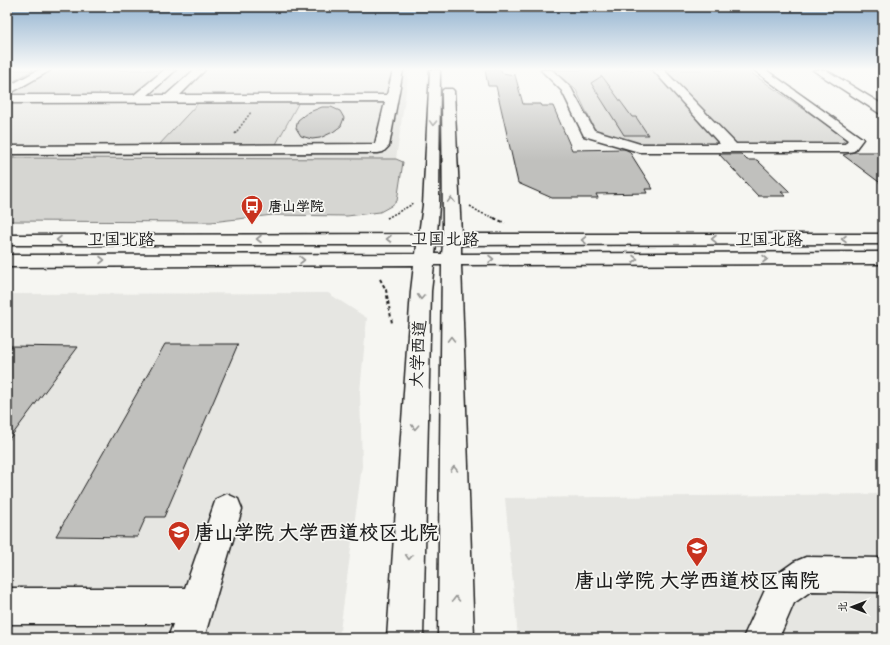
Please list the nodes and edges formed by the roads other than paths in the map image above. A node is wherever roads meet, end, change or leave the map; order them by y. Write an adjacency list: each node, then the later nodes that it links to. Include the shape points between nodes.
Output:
1 (392, 100): 10 (main road, via 382,146 378,149)
2 (434, 100): 13 (main road, 大学西道, one-way to 13)
3 (448, 100): 14 (main road, 大学西道, one-way to 3)
4 (572, 100): 9 (main road, via 590,133 639,148)
5 (687, 100): 9 (main road)
6 (801, 100): 9 (main road, via 856,139 849,148)
7 (867, 100): 8 (main road)
8 (883, 110)
9 (731, 147)
10 (7, 150)
11 (883, 239): 14 (main road, 卫国北路, one-way to 14)
12 (7, 240): 13 (main road, 卫国北路, one-way to 12)
13 (427, 249): 14 (main road, 卫国北路); 16 (main road, 卫国北路, one-way to 13); 22 (main road, 大学西道, one-way to 22, via 421,291)
14 (452, 249): 15 (main road, 卫国北路, one-way to 15); 23 (main road, 大学西道, one-way to 14)
15 (883, 258)
16 (7, 261)
17 (227, 509): 20 (main road)
18 (883, 575): 24 (main road, via 806,574 782,591)
19 (7, 606): 20 (main road)
20 (197, 606): 21 (main road)
21 (186, 638)
22 (405, 638)
23 (456, 638)
24 (761, 638)

